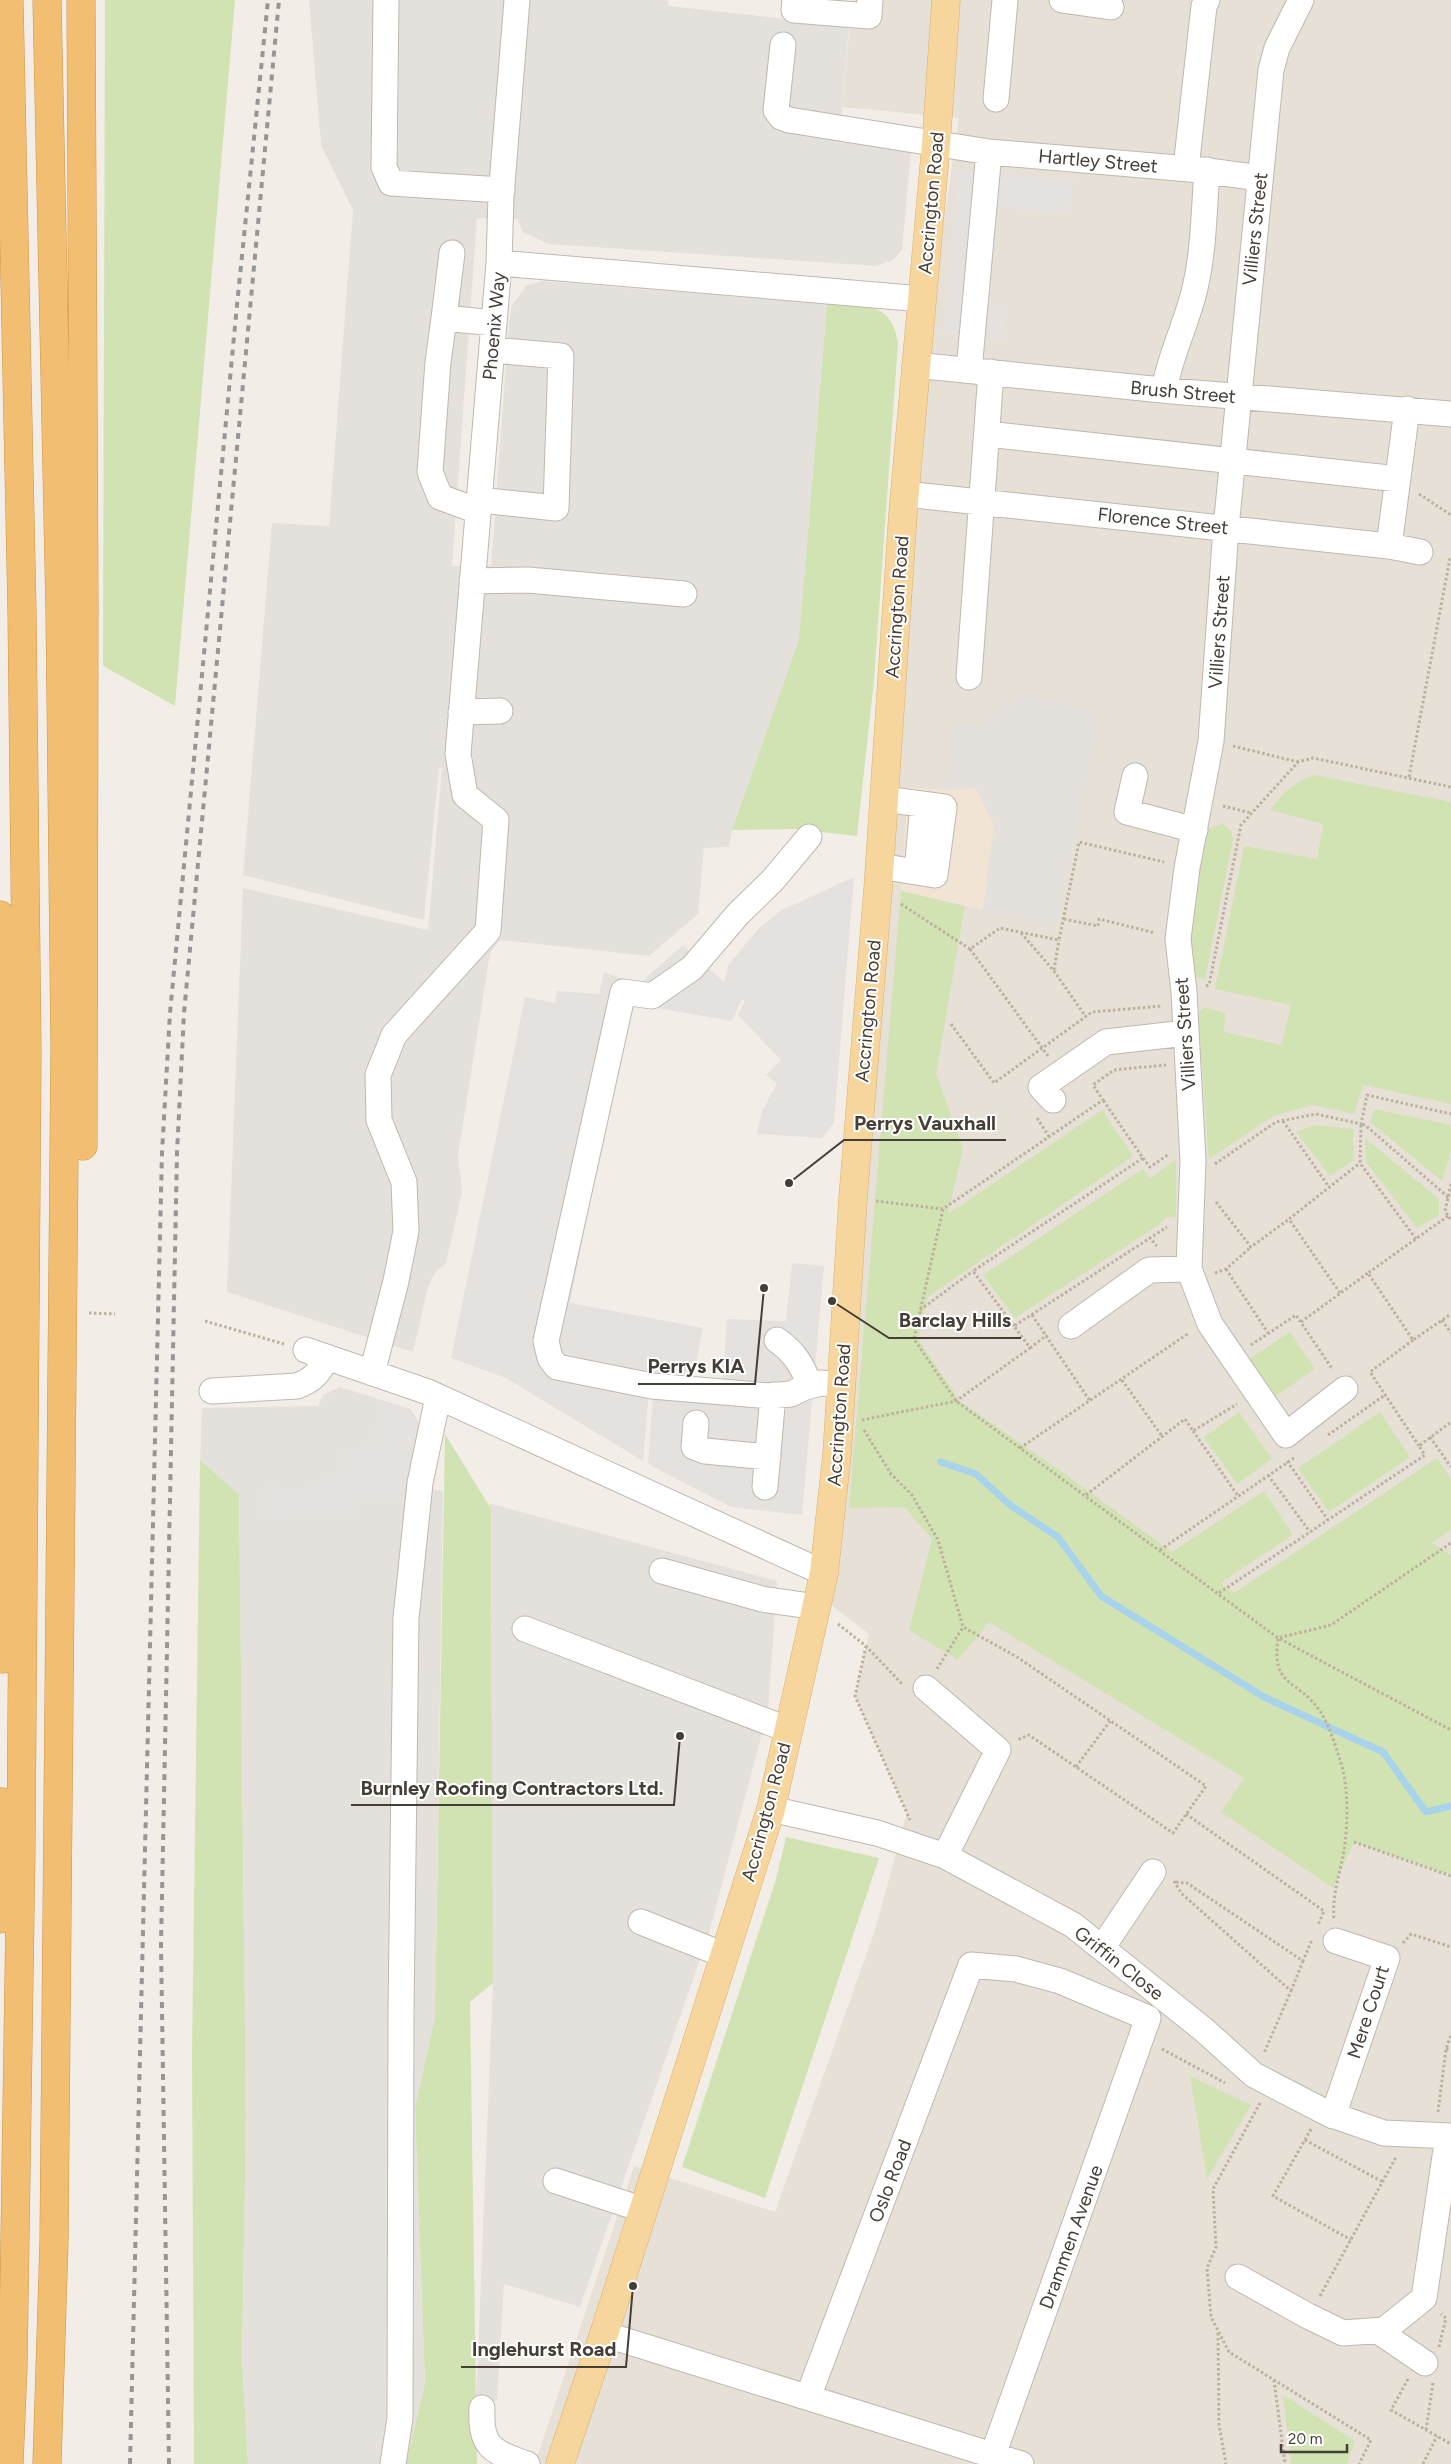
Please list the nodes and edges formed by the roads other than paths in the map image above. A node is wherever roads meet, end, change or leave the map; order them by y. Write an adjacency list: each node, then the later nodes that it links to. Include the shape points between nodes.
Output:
1 (9, 0): 89 (highway, via 27,1042 21,1848)
2 (47, 0): 67 (highway, via 65,1046)
3 (81, 0): 67 (highway, via 84,1090 80,1266 74,1365)
4 (386, 0): 20 (street, via 384,167 391,183)
5 (517, 0): 20 (street)
6 (870, 0): 12 (street, via 869,16)
7 (946, 0): 16 (main road, Accrington Road)
8 (1005, 0): 15 (street)
9 (1062, 0): 13 (street)
10 (1207, 0): 18 (street, via 1204,6)
11 (1301, 0): 19 (street, Villiers Street, via 1277,48 1271,70)
12 (795, 5)
13 (1111, 7)
14 (783, 45): 16 (street, Hartley Street, via 776,110 780,117)
15 (996, 100)
16 (936, 145): 17 (street, Hartley Street); 23 (main road, Accrington Road)
17 (989, 152): 18 (street, Hartley Street); 28 (street)
18 (1196, 169): 19 (street, Hartley Street); 29 (street, via 1196,286)
19 (1260, 178): 30 (street, Villiers Street)
20 (502, 190): 22 (street)
21 (452, 253): 24 (street)
22 (499, 263): 23 (street, Phoenix Way); 25 (street, Phoenix Way)
23 (922, 299): 27 (main road, Accrington Road)
24 (444, 318): 25 (street); 38 (street, via 430,472 440,497 458,505)
25 (494, 323): 26 (street, Phoenix Way)
26 (492, 350): 38 (street, Phoenix Way); 38 (street, via 561,356 556,508)
27 (916, 365): 28 (street, Brush Street); 36 (main road, Accrington Road)
28 (980, 371): 29 (street, Brush Street); 33 (street)
29 (1164, 390): 30 (street, Brush Street)
30 (1238, 397): 31 (street, Brush Street); 34 (street, Villiers Street)
31 (1407, 409): 32 (street, Brush Street); 35 (street)
32 (1451, 414)
33 (987, 434): 34 (street); 37 (street)
34 (1233, 462): 35 (street); 39 (street, Villiers Street)
35 (1398, 480): 40 (street)
36 (905, 494): 37 (street, Florence Street); 48 (main road, Accrington Road)
37 (981, 502): 39 (street, Florence Street); 44 (street)
38 (478, 505): 42 (street, Phoenix Way)
39 (1226, 528): 40 (street, Florence Street); 49 (street, Villiers Street, via 1211,741)
40 (1389, 546): 41 (street, Florence Street)
41 (1420, 552)
42 (472, 581): 43 (street, via 528,580); 46 (street, Phoenix Way)
43 (684, 594)
44 (969, 677)
45 (500, 711): 46 (street)
46 (461, 712): 58 (street, Phoenix Way, via 458,754 465,795 496,820 488,931 394,1034 378,1075 379,1120 404,1182 406,1231)
47 (1135, 776): 49 (street, via 1127,812)
48 (884, 800): 51 (main road, Accrington Road); 51 (street, via 929,805 921,873)
49 (1195, 830): 53 (street, Villiers Street, via 1178,939)
50 (809, 837): 63 (street, via 692,968 652,996 623,992 546,1341 550,1358 557,1366 568,1370 652,1386)
51 (880, 866): 59 (main road, Accrington Road, via 853,1198)
52 (0, 915): 81 (highway, via 5,1354)
53 (1186, 1032): 54 (street, via 1106,1042 1041,1087); 55 (street, Villiers Street, via 1192,1140)
54 (1052, 1100)
55 (1191, 1276): 56 (street, via 1149,1270); 61 (street, Villiers Street, via 1208,1320 1291,1446)
56 (1071, 1326)
57 (777, 1340): 60 (street, via 792,1350)
58 (372, 1373): 62 (street, via 316,1354 321,1370 310,1381 298,1386); 64 (street)
59 (842, 1384): 60 (street); 70 (main road, Accrington Road)
60 (810, 1386): 63 (street, via 791,1394)
61 (1345, 1389)
62 (212, 1391)
63 (773, 1395): 66 (street)
64 (438, 1396): 70 (street); 99 (street, via 420,1483 406,1618 400,2418)
65 (696, 1424): 66 (street, via 694,1447 705,1451)
66 (768, 1456): 68 (street)
67 (61, 1479): 98 (highway, via 54,2242)
68 (765, 1487)
69 (662, 1571): 71 (street, via 762,1599)
70 (824, 1573): 71 (main road, Accrington Road)
71 (817, 1607): 74 (main road, Accrington Road)
72 (525, 1629): 74 (street)
73 (916, 1688): 76 (street, via 998,1750)
74 (789, 1730): 75 (main road, Accrington Road)
75 (771, 1809): 76 (street, Griffin Close, via 877,1833); 82 (main road, Accrington Road)
76 (945, 1856): 80 (street, Griffin Close, via 1072,1925)
77 (1153, 1872): 80 (street)
78 (641, 1922): 82 (street)
79 (1322, 1935): 85 (street, Mere Court, via 1387,1958)
80 (1102, 1948): 85 (street, Griffin Close, via 1204,2030 1259,2064)
81 (0, 1950)
82 (724, 1955): 88 (main road, Accrington Road)
83 (971, 1965): 94 (street, Oslo Road); 96 (street, Drammen Avenue, via 1016,1969 1060,1982 1145,2028)
84 (0, 2109): 89 (highway, via 3,2168)
85 (1327, 2113): 86 (street, Griffin Close, via 1384,2133)
86 (1444, 2135): 91 (street, via 1424,2298 1384,2330)
87 (556, 2182): 88 (street)
88 (644, 2210): 92 (main road, Accrington Road)
89 (13, 2238): 97 (highway)
90 (1238, 2277): 91 (street, via 1343,2333)
91 (1378, 2331): 93 (street)
92 (604, 2334): 94 (street); 101 (main road, Accrington Road)
93 (1429, 2372)
94 (808, 2397): 96 (street)
95 (482, 2408): 100 (street, via 483,2434 489,2447)
96 (993, 2455): 102 (street)
97 (9, 2464)
98 (47, 2464)
99 (393, 2464)
100 (527, 2464)
101 (560, 2464)
102 (1021, 2464)

